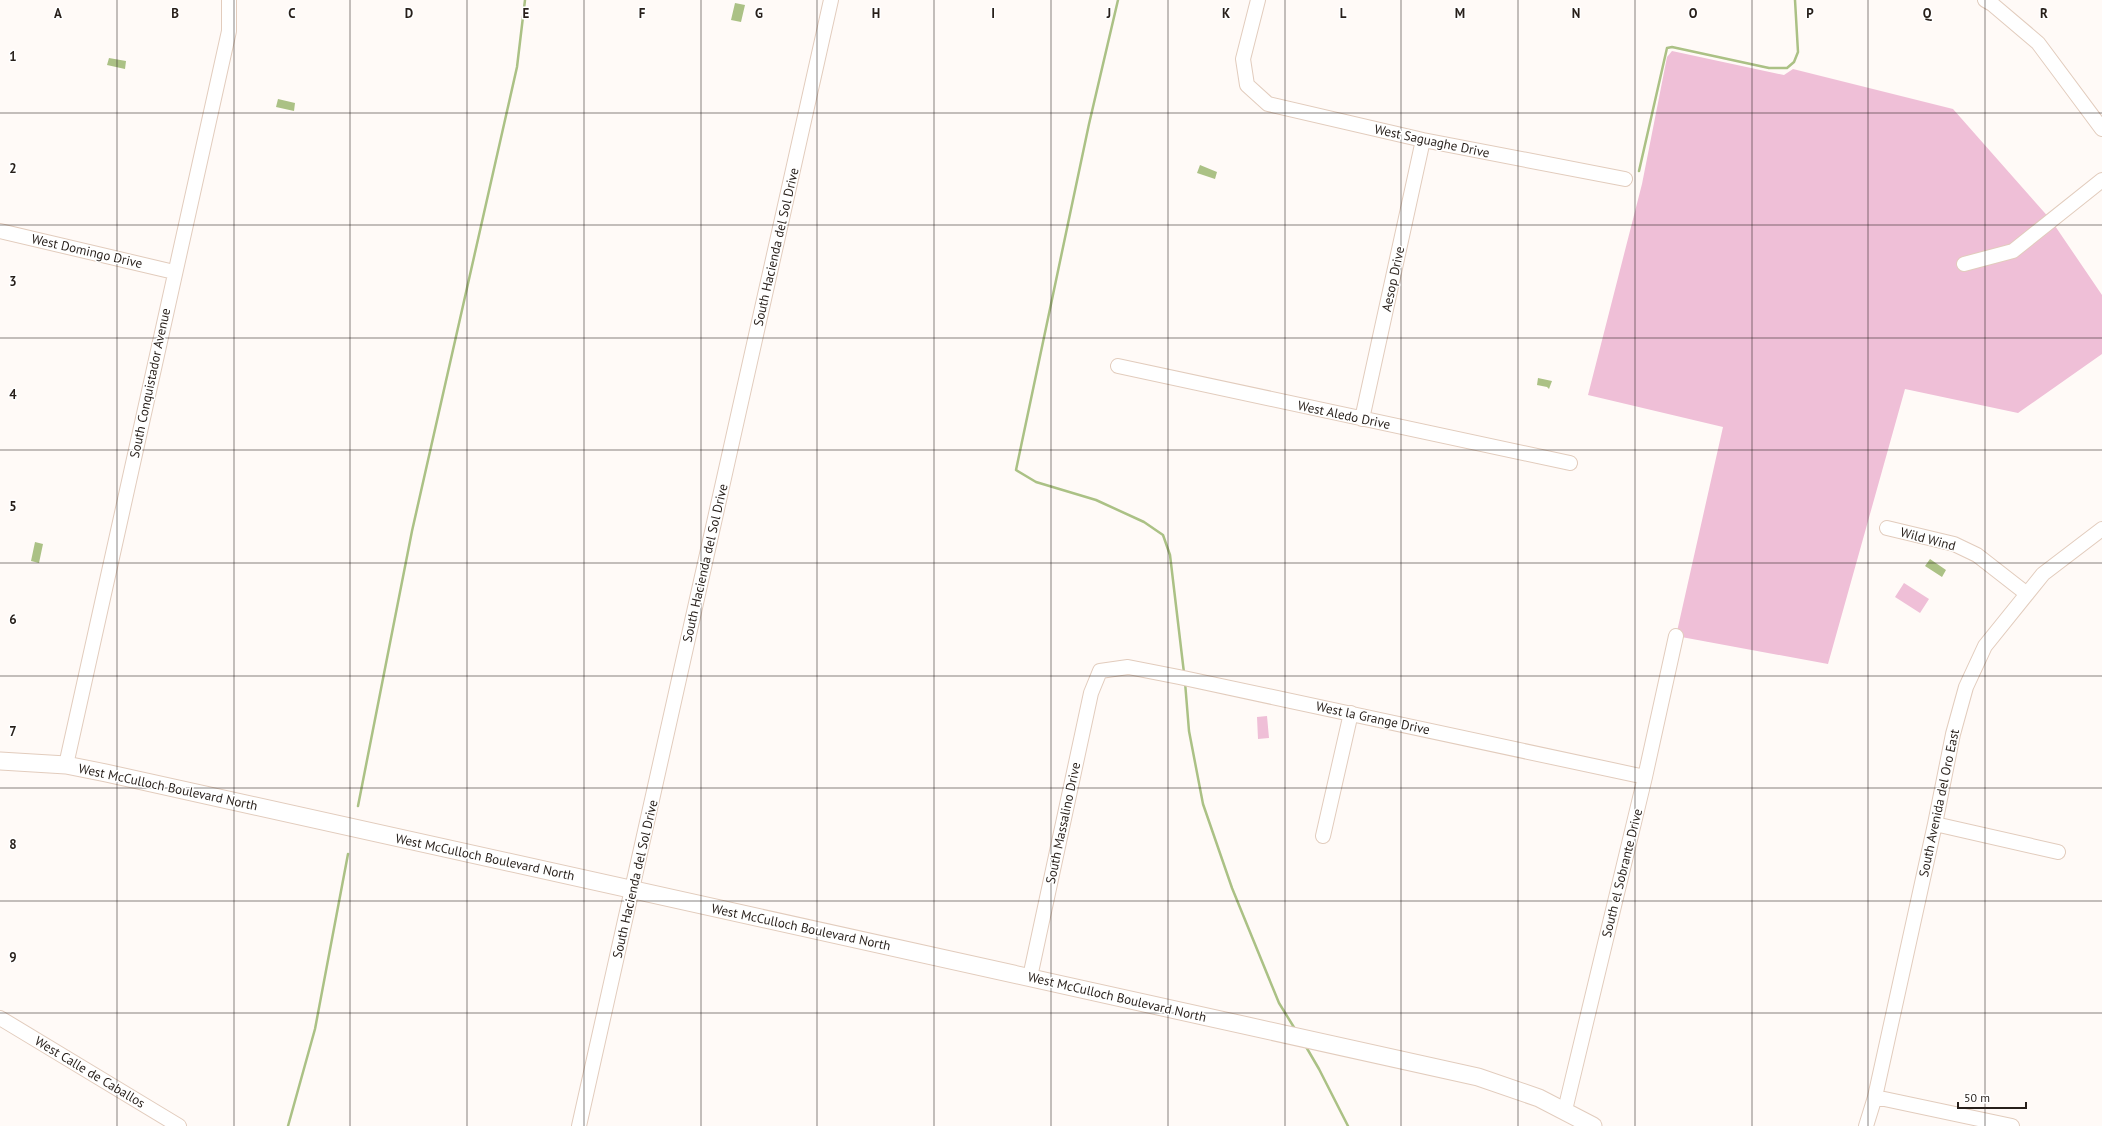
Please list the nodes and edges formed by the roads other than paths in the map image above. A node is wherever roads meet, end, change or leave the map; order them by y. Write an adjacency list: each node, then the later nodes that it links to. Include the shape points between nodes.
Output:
1 (229, 0): 11 (street, South Conquistador Avenue, via 229,31)
2 (831, 0): 27 (street, South Hacienda del Sol Drive)
3 (1258, 0): 6 (street, West Saguaghe Drive, via 1243,59 1247,85 1268,104)
4 (1985, 0): 5 (street, via 2038,43)
5 (2102, 129)
6 (1423, 140): 7 (street, West Saguaghe Drive); 13 (street, Aesop Drive)
7 (1625, 179)
8 (2102, 180): 10 (street, via 2013,251)
9 (0, 231): 11 (street, West Domingo Drive)
10 (1964, 264)
11 (174, 272): 22 (street, South Conquistador Avenue)
12 (1118, 366): 13 (street, West Aledo Drive)
13 (1362, 418): 14 (street, West Aledo Drive)
14 (1570, 463)
15 (1887, 528): 17 (street, Wild Wind, via 1954,544 1977,555)
16 (2102, 529): 17 (street, South Avenida del Oro East, via 2043,574)
17 (2027, 594): 24 (street, South Avenida del Oro East, via 1985,646 1966,688 1953,734)
18 (1676, 636): 23 (street, South el Sobrante Drive)
19 (1100, 671): 20 (street, West la Grange Drive, via 1128,667); 28 (street, South Massalino Drive, via 1091,693)
20 (1351, 712): 23 (street, West la Grange Drive); 25 (street)
21 (0, 761): 22 (main road, West McCulloch Boulevard North)
22 (66, 765): 27 (main road, West McCulloch Boulevard North)
23 (1645, 777): 31 (street, South el Sobrante Drive)
24 (1935, 824): 26 (street); 30 (street, South Avenida del Oro East)
25 (1323, 836)
26 (2058, 852)
27 (632, 890): 28 (main road, West McCulloch Boulevard North); 33 (street, South Hacienda del Sol Drive)
28 (1030, 977): 31 (main road, West McCulloch Boulevard North, via 1478,1077 1520,1090)
29 (0, 1018): 32 (street, West Calle de Caballos)
30 (1875, 1097): 35 (street, South Avenida del Oro East); 36 (street)
31 (1565, 1110): 34 (main road, West McCulloch Boulevard North)
32 (179, 1126)
33 (580, 1126)
34 (1593, 1126)
35 (1866, 1126)
36 (2012, 1126)

